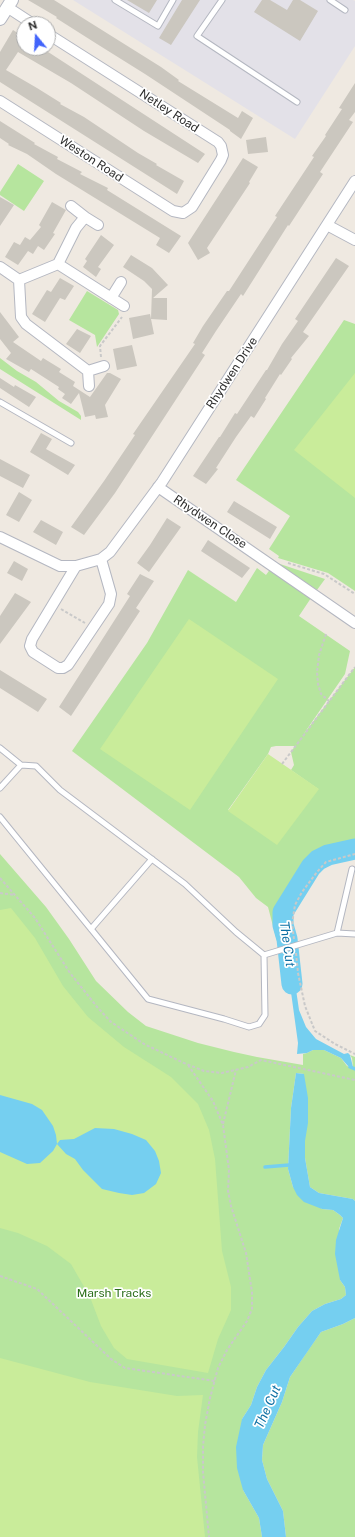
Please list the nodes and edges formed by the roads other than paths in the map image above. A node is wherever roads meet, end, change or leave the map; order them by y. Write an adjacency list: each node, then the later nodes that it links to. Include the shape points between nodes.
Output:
1 (115, 0): 2 (lane, via 158,26)
2 (173, 0)
3 (222, 0): 11 (lane, via 197,36)
4 (330, 0): 6 (lane)
5 (9, 4): 7 (street); 8 (street)
6 (345, 10)
7 (23, 16)
8 (0, 19)
9 (56, 39): 14 (street, Netley Road, via 221,146 224,155 192,207)
10 (0, 101): 14 (street, Weston Road, via 173,211)
11 (297, 102)
12 (355, 181): 17 (street, Rhydwen Drive)
13 (71, 206): 15 (street)
14 (183, 213)
15 (85, 217): 16 (street); 19 (street, via 76,228)
16 (98, 225)
17 (327, 225): 18 (street); 30 (street, Rhydwen Drive)
18 (355, 240)
19 (58, 264): 21 (street); 23 (street)
20 (0, 267): 21 (street)
21 (19, 280): 26 (street, via 21,317 26,324)
22 (121, 282): 23 (street)
23 (111, 298): 24 (street)
24 (124, 306)
25 (102, 366): 26 (street)
26 (88, 371): 27 (street)
27 (89, 386)
28 (0, 402): 29 (lane)
29 (71, 443)
30 (158, 487): 32 (street, Rhydwen Drive, via 110,552); 34 (street, Rhydwen Close)
31 (0, 537): 33 (street, Rhydwen Drive, via 60,566)
32 (101, 559): 33 (street, Rhydwen Drive); 33 (street, via 111,594 109,604 68,664 58,668 33,652 30,646)
33 (76, 566)
34 (355, 623)
35 (0, 748): 36 (lane)
36 (21, 765): 37 (lane); 39 (lane, via 36,766 60,790)
37 (0, 788)
38 (0, 816): 41 (lane)
39 (152, 859): 41 (lane); 44 (lane, via 186,884)
40 (352, 869): 42 (lane)
41 (91, 929): 44 (lane, via 148,999 249,1027 259,1024 264,1015)
42 (337, 932): 43 (lane); 44 (lane)
43 (355, 934)
44 (264, 955)

